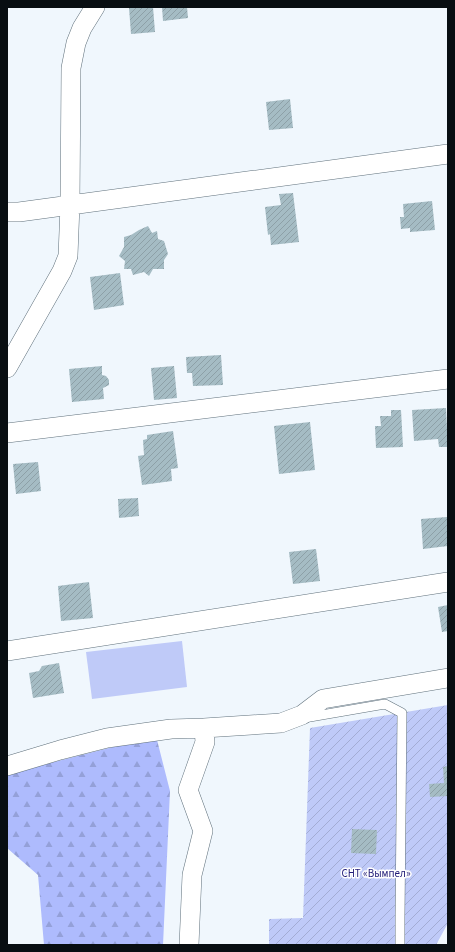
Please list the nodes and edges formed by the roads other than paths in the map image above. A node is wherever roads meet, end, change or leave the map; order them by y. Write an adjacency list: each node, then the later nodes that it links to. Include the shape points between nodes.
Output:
1 (95, 7): 3 (street, via 76,43 71,68)
2 (448, 154): 3 (street)
3 (70, 205): 4 (street); 5 (street, via 68,256)
4 (7, 212)
5 (7, 368)
6 (448, 378): 7 (street)
7 (7, 433)
8 (448, 582): 9 (street)
9 (7, 651)
10 (448, 678): 11 (street, via 323,699 302,715)
11 (281, 723): 12 (street); 15 (lane, via 385,704 402,713)
12 (204, 728): 13 (street, via 107,738); 14 (street, via 205,742 188,790 203,830 192,875)
13 (7, 766)
14 (189, 945)
15 (400, 945)

